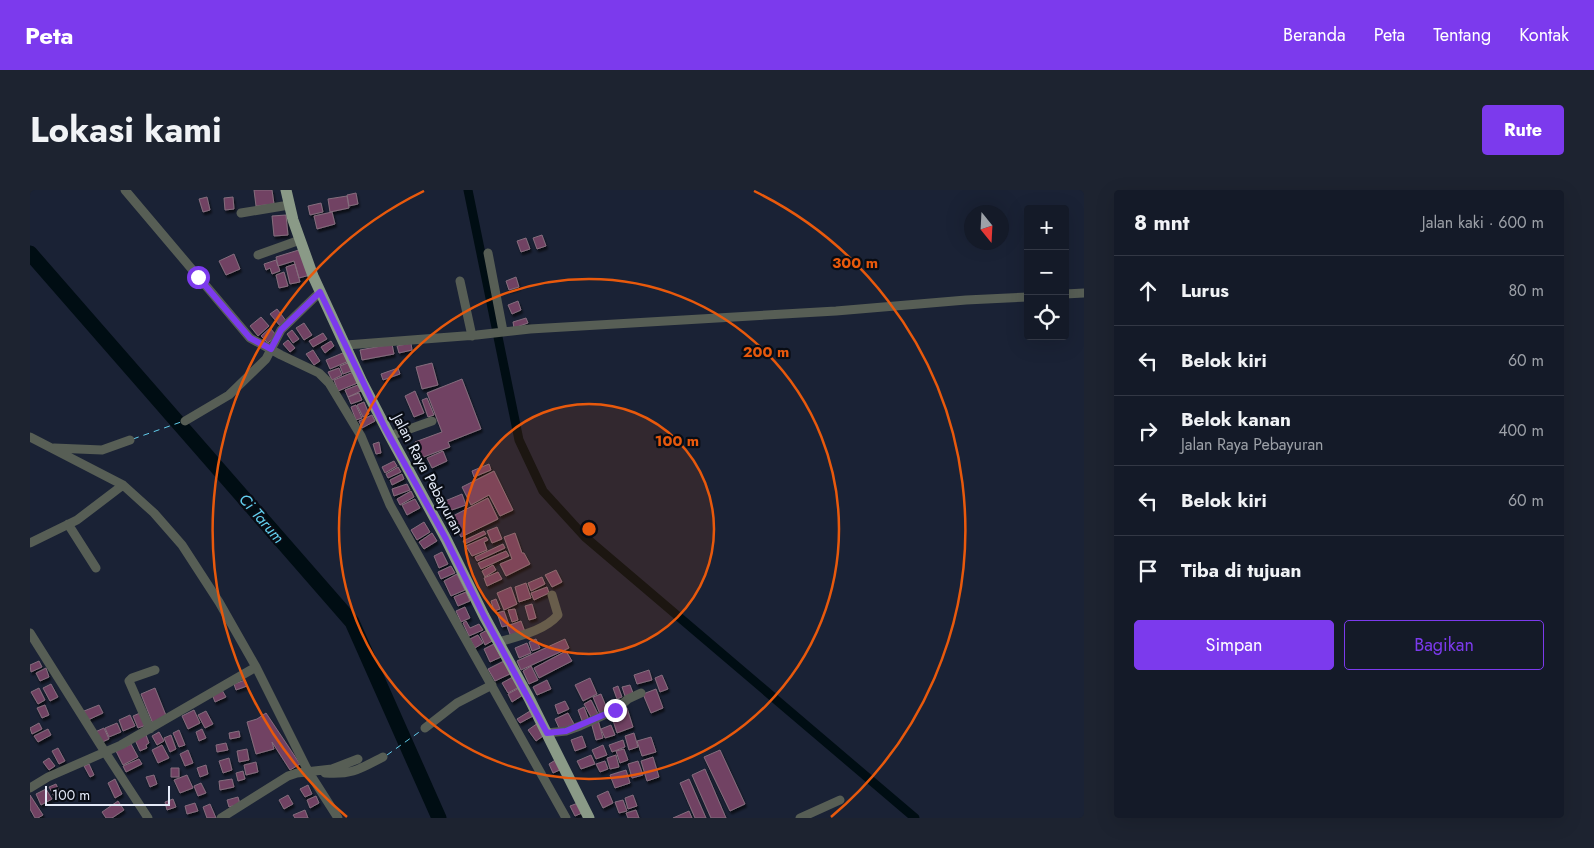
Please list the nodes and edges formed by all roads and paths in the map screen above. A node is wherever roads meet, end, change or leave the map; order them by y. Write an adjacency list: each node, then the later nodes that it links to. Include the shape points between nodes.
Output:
1 (125, 190): 16 (street, via 250,338)
2 (286, 190): 3 (main road, Jalan Raya Pebayuran)
3 (290, 206): 4 (street); 5 (main road, Jalan Raya Pebayuran)
4 (241, 213)
5 (300, 240): 7 (street); 9 (main road, Jalan Raya Pebayuran)
6 (488, 254): 13 (street)
7 (258, 255)
8 (460, 281): 14 (street)
9 (320, 292): 15 (main road, Jalan Raya Pebayuran); 16 (street, via 281,330)
10 (1084, 293): 11 (street)
11 (1069, 294)
12 (1024, 297): 13 (street, via 836,312)
13 (501, 331): 14 (street)
14 (474, 336): 15 (street)
15 (346, 345): 19 (main road, Jalan Raya Pebayuran)
16 (271, 349): 17 (street, via 266,359 229,395); 32 (street, via 319,373 329,383 361,436 390,505)
17 (185, 420)
18 (432, 421): 19 (street)
19 (390, 436): 29 (main road, Jalan Raya Pebayuran)
20 (30, 437): 22 (street)
21 (130, 440): 22 (street, via 102,450)
22 (51, 448): 23 (street)
23 (123, 485): 24 (street); 30 (street, via 182,545)
24 (68, 524): 25 (street); 26 (street)
25 (30, 543)
26 (96, 568)
27 (552, 595): 29 (street, via 558,612 553,621)
28 (30, 633): 37 (street)
29 (499, 642): 36 (main road, Jalan Raya Pebayuran)
30 (256, 668): 35 (street); 40 (street)
31 (155, 670): 35 (street, via 129,682)
32 (492, 685): 34 (street, via 457,703); 46 (street)
33 (640, 693): 36 (street, via 615,710 580,726)
34 (424, 728)
35 (150, 729): 37 (street)
36 (547, 733): 47 (main road, Jalan Raya Pebayuran)
37 (105, 752): 41 (street); 43 (street)
38 (383, 758): 40 (street, via 343,775)
39 (358, 759): 40 (street, via 332,769)
40 (308, 772): 44 (street, via 288,776); 45 (street)
41 (30, 788)
42 (840, 800): 48 (street)
43 (148, 818)
44 (222, 818)
45 (338, 818)
46 (566, 818)
47 (589, 818)
48 (800, 818)

